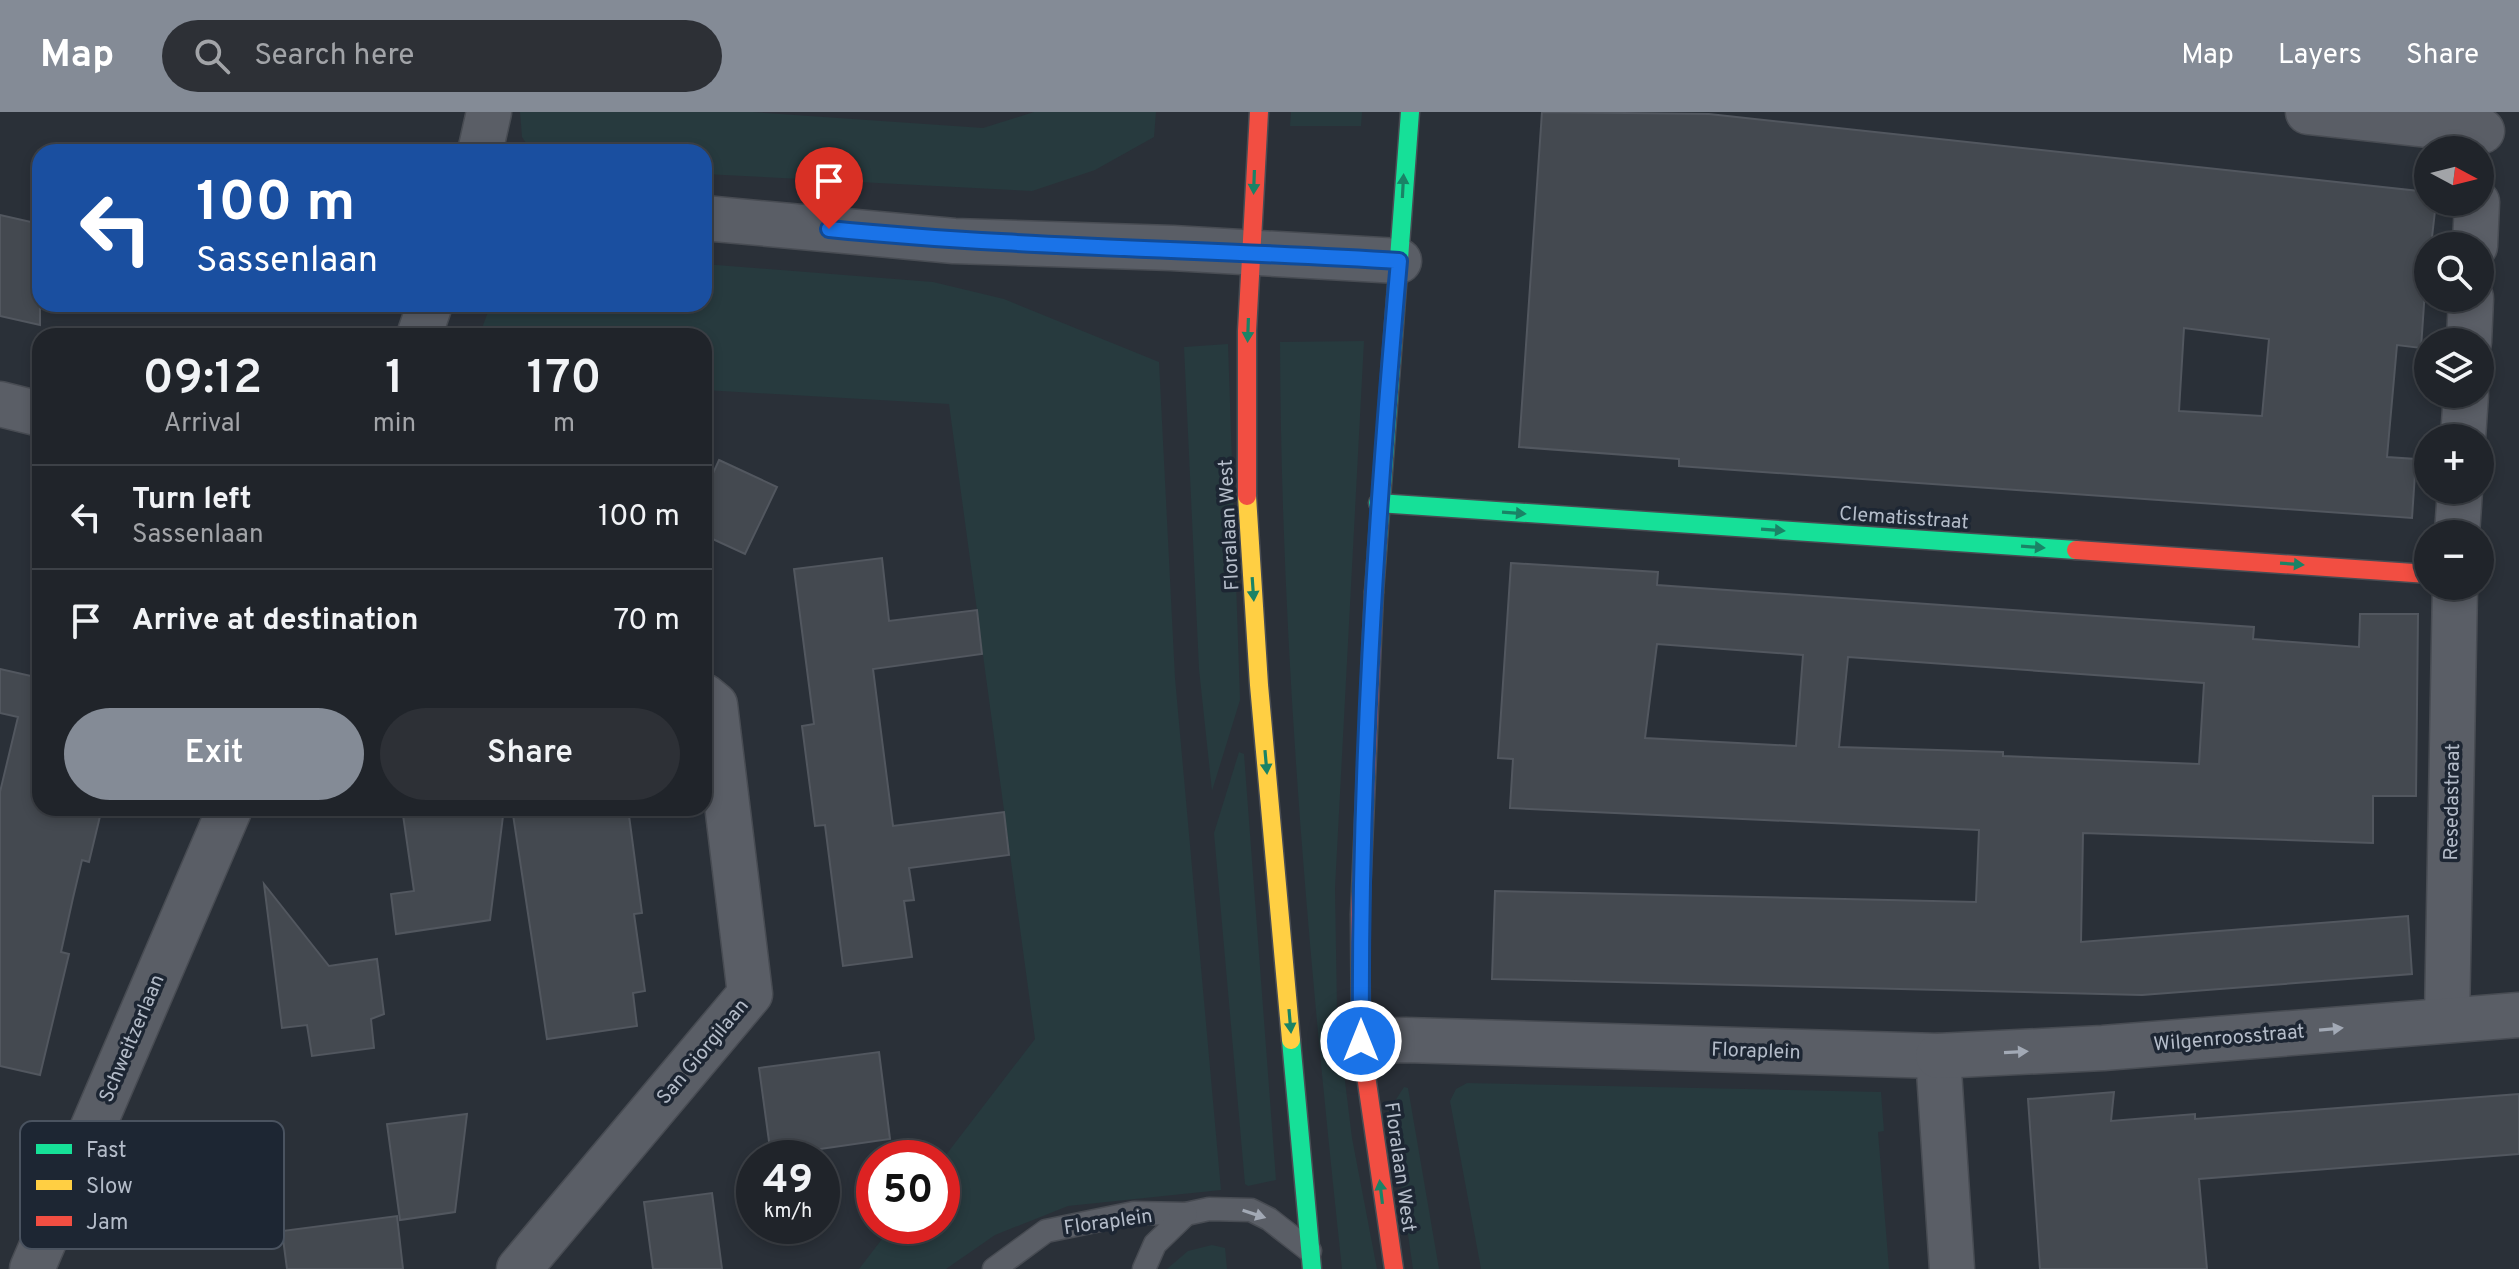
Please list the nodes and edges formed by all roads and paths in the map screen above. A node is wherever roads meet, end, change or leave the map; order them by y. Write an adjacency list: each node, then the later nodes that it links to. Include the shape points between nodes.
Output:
1 (489, 112): 6 (street)
2 (1259, 112): 8 (main road, Floralaan West, one-way to 8)
3 (1410, 112): 9 (main road, Floralaan West, one-way to 3)
4 (2308, 112): 5 (street)
5 (2482, 133)
6 (482, 144)
7 (712, 219): 8 (street, via 954,241)
8 (1251, 252): 9 (street); 24 (main road, Floralaan West, one-way to 24, via 1246,485 1259,685)
9 (1399, 261): 12 (main road, Floralaan West)
10 (0, 404): 11 (street)
11 (32, 412)
12 (1378, 503): 13 (main road, Clematisstraat, one-way to 13); 19 (main road, Floralaan West, via 1360,915)
13 (2414, 573)
14 (2455, 600): 18 (street, Resedastraat)
15 (712, 703): 26 (street, San Giorgilaan, via 750,994)
16 (227, 816): 21 (street, Schweitzerlaan)
17 (2519, 1015): 18 (street, Wilgenroosstraat)
18 (2447, 1019): 20 (street, Wilgenroosstraat, one-way to 18)
19 (1361, 1041): 20 (street, Floraplein); 29 (main road, Floralaan West, one-way to 19)
20 (1938, 1056): 30 (street)
21 (96, 1121)
22 (1186, 1214): 24 (lane, Floraplein, one-way to 24, via 1251,1210 1269,1219); 27 (lane, Floraplein, via 1134,1213 1046,1231); 28 (lane, Floraplein, via 1155,1244)
23 (41, 1249): 25 (street, Schweitzerlaan)
24 (1312, 1260)
25 (32, 1269)
26 (519, 1269)
27 (994, 1269)
28 (1144, 1269)
29 (1394, 1269)
30 (1952, 1269)

